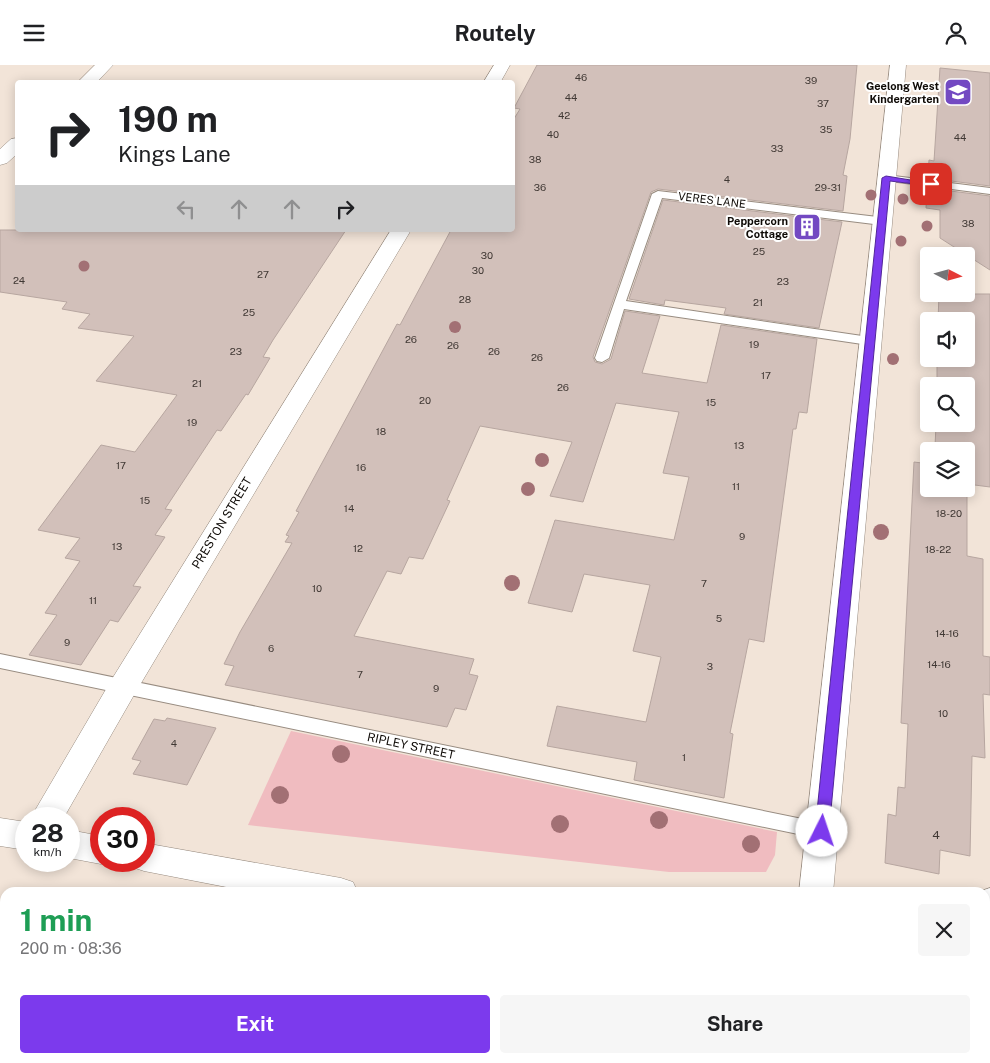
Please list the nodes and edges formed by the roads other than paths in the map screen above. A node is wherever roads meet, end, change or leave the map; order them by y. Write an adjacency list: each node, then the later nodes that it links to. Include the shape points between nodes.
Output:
1 (105, 65): 4 (street)
2 (499, 65): 5 (street)
3 (898, 65): 6 (street)
4 (89, 80)
5 (492, 80)
6 (886, 178): 7 (lane); 8 (street)
7 (990, 191)
8 (882, 221): 10 (lane, VERES LANE, via 658,194); 11 (street)
9 (400, 232): 14 (street, PRESTON STREET)
10 (619, 304): 11 (lane); 12 (lane, VERES LANE)
11 (869, 341): 16 (street)
12 (602, 358)
13 (0, 661): 14 (lane, RIPLEY STREET)
14 (123, 687): 15 (street, PRESTON STREET); 16 (lane, RIPLEY STREET)
15 (53, 807)
16 (822, 831): 21 (street)
17 (0, 832): 18 (street)
18 (15, 834)
19 (155, 859): 20 (street)
20 (275, 886)
21 (817, 887)

